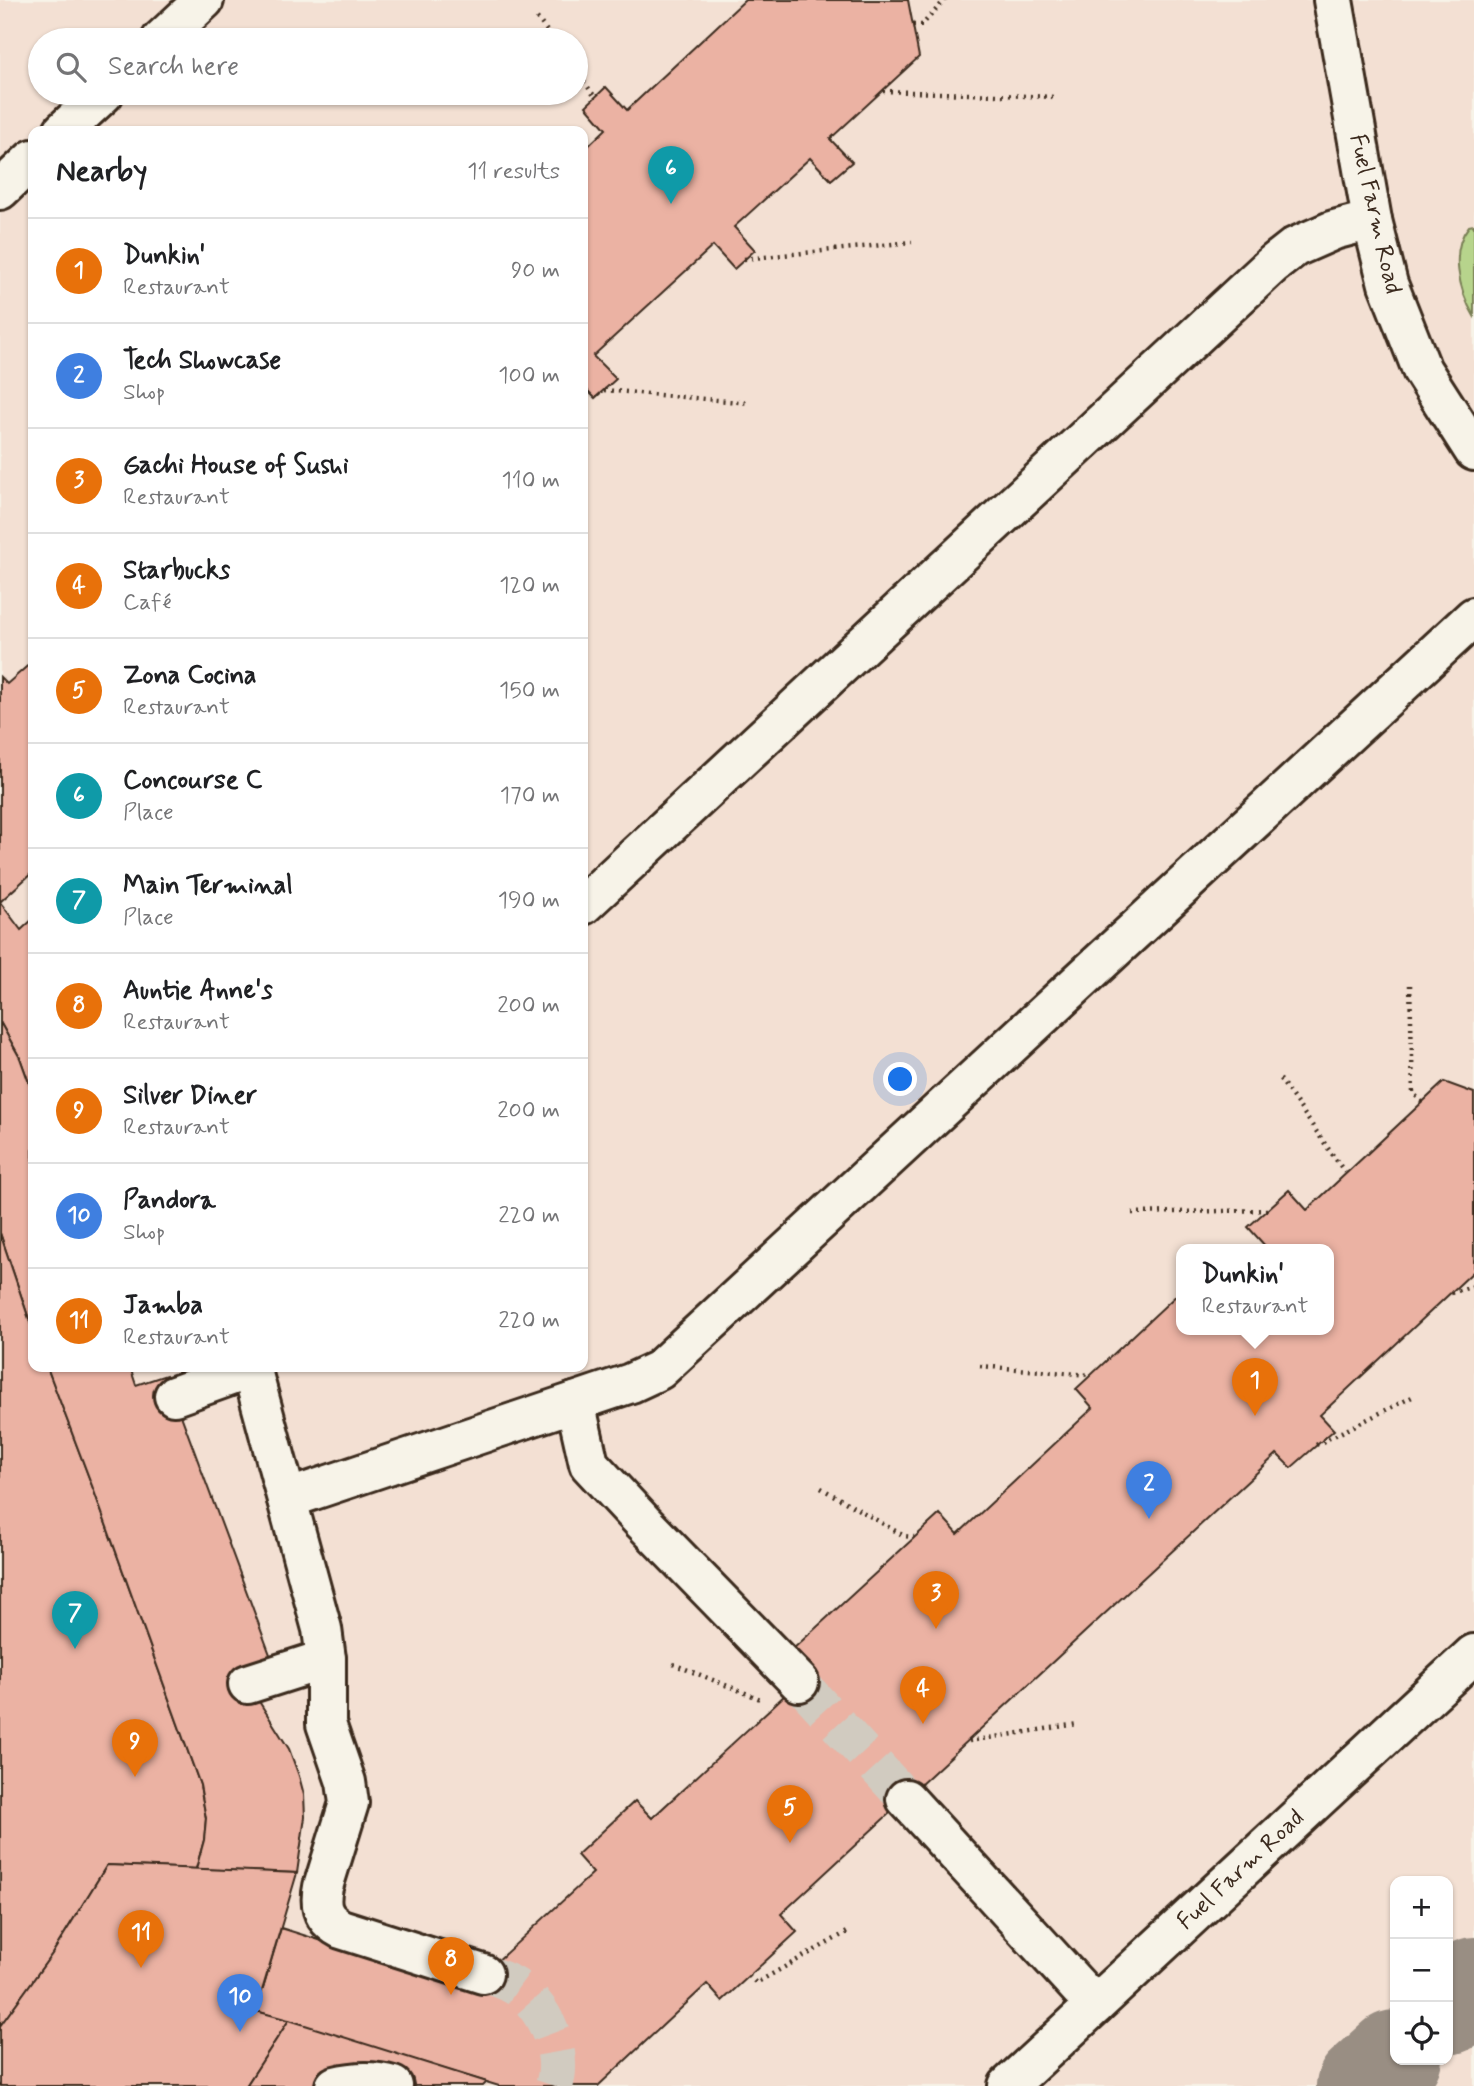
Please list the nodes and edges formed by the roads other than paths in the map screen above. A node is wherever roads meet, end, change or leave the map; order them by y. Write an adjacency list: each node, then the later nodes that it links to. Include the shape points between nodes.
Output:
1 (204, 0): 3 (lane)
2 (1334, 0): 8 (lane, Fuel Farm Road)
3 (174, 28)
4 (91, 105): 5 (lane)
5 (68, 126)
6 (28, 164): 7 (lane)
7 (0, 190)
8 (1372, 220): 9 (lane, Fuel Farm Road, via 1388,284 1412,348); 11 (lane, via 1295,247 1272,265)
9 (1474, 451)
10 (1474, 617): 15 (lane, via 671,1361 646,1378)
11 (588, 900)
12 (238, 1372): 14 (lane)
13 (252, 1372): 16 (lane)
14 (174, 1396)
15 (575, 1402): 16 (lane); 20 (lane, via 589,1464)
16 (287, 1499): 18 (lane)
17 (1474, 1654): 23 (lane, Fuel Farm Road)
18 (326, 1659): 19 (lane); 22 (lane, via 326,1724 349,1803 323,1887 323,1914 341,1928)
19 (248, 1684)
20 (787, 1693)
21 (906, 1799): 23 (lane)
22 (483, 1974)
23 (1095, 2005): 26 (lane, Fuel Farm Road)
24 (335, 2086): 25 (lane, via 372,2081)
25 (393, 2086)
26 (1007, 2086)

